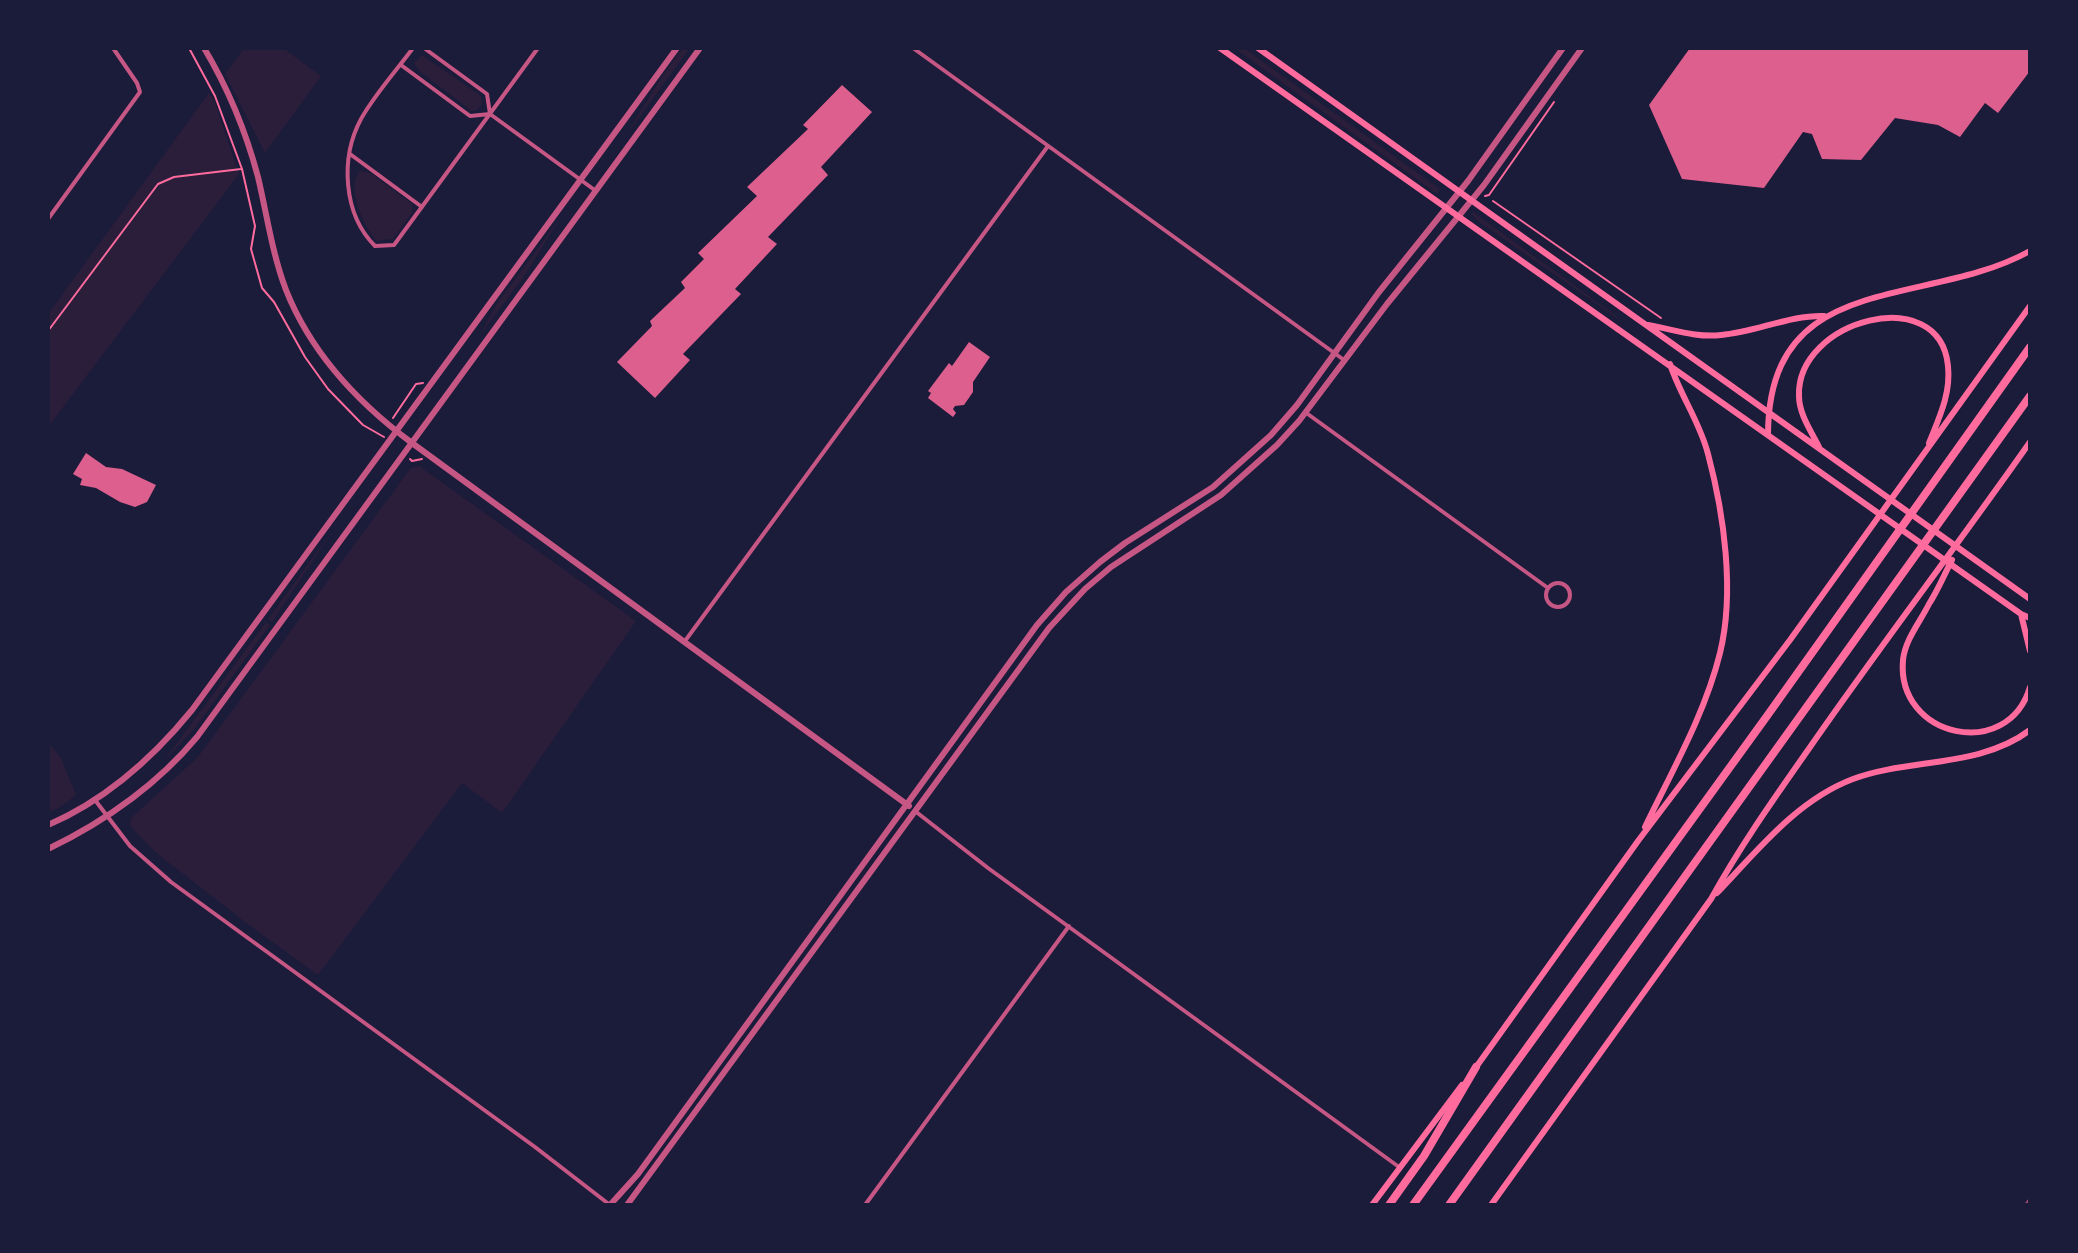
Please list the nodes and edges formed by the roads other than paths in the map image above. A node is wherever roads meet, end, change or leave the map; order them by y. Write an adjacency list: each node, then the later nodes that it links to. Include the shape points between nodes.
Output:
1 (113, 48): 24 (street, via 140,92)
2 (204, 48): 36 (street, via 247,140 276,258 295,309 337,374)
3 (413, 48): 13 (street)
4 (424, 48): 14 (street, via 487,94)
5 (538, 48): 14 (street)
6 (677, 48): 17 (street)
7 (700, 48): 18 (street)
8 (913, 48): 15 (street)
9 (1220, 48): 22 (main road)
10 (1258, 48): 19 (main road)
11 (1563, 48): 19 (street)
12 (1582, 48): 20 (street)
13 (400, 65): 14 (street, via 470,116); 16 (street, via 363,116)
14 (490, 114): 17 (street); 21 (street)
15 (1048, 146): 30 (street); 47 (street)
16 (350, 154): 21 (street); 21 (street, via 350,198 357,221 375,246 394,245)
17 (581, 180): 18 (street); 36 (street)
18 (596, 191): 39 (street)
19 (1459, 192): 20 (main road); 22 (street)
20 (1472, 201): 23 (street); 28 (main road)
21 (422, 207)
22 (1446, 209): 23 (main road); 30 (street)
23 (1458, 217): 31 (street); 32 (main road)
24 (48, 219)
25 (2030, 251): 27 (main road, via 1984,270)
26 (2030, 306): 40 (main road)
27 (1824, 316): 28 (main road, via 1712,336); 35 (main road, via 1787,354)
28 (1648, 325): 35 (main road)
29 (2030, 347): 69 (highway)
30 (1334, 353): 31 (street); 54 (street, via 1285,421 1242,464 1110,554 1058,600)
31 (1344, 360): 34 (street)
32 (1670, 364): 37 (main road); 58 (main road, via 1708,454 1727,570 1727,608 1706,695)
33 (2030, 396): 70 (highway)
34 (1305, 412): 43 (street); 55 (street, via 1246,475 1123,558 1072,602 1036,643)
35 (1768, 414): 37 (main road); 41 (main road)
36 (396, 432): 39 (street); 53 (street, via 184,721 143,763)
37 (1768, 434): 45 (main road)
38 (2030, 442): 42 (main road)
39 (412, 443): 47 (street); 56 (street, via 197,737 157,779)
40 (1926, 450): 41 (main road, via 1946,398 1947,357 1928,329 1892,318 1845,329 1825,342 1806,365 1800,406); 58 (main road)
41 (1821, 451): 44 (main road)
42 (1961, 541): 49 (main road, via 1905,650 1904,681 1910,697 1936,724 1971,733 2007,721); 60 (main road, via 1740,845)
43 (1548, 588): 43 (street, via 1549,603 1567,602 1565,585)
44 (2030, 599)
45 (2021, 614): 46 (main road); 48 (main road)
46 (2030, 618)
47 (685, 642): 54 (street)
48 (2030, 651)
49 (2030, 687)
50 (2030, 730): 51 (main road)
51 (2014, 741): 52 (main road); 60 (main road, via 1989,751 1868,774 1834,787 1793,816)
52 (2030, 741)
53 (95, 800): 56 (street); 57 (street)
54 (907, 804): 55 (street); 64 (street, via 638,1174)
55 (915, 811): 61 (street); 65 (street)
56 (106, 818): 59 (street); 64 (street, via 171,882)
57 (48, 825)
58 (1638, 841): 62 (main road)
59 (49, 848)
60 (1711, 899): 71 (main road)
61 (1069, 925): 63 (street); 66 (street)
62 (1476, 1067): 63 (main road); 68 (highway)
63 (1399, 1167): 67 (main road)
64 (610, 1205)
65 (627, 1205)
66 (865, 1205)
67 (1372, 1205)
68 (1389, 1205)
69 (1413, 1205)
70 (1449, 1205)
71 (1491, 1205)

